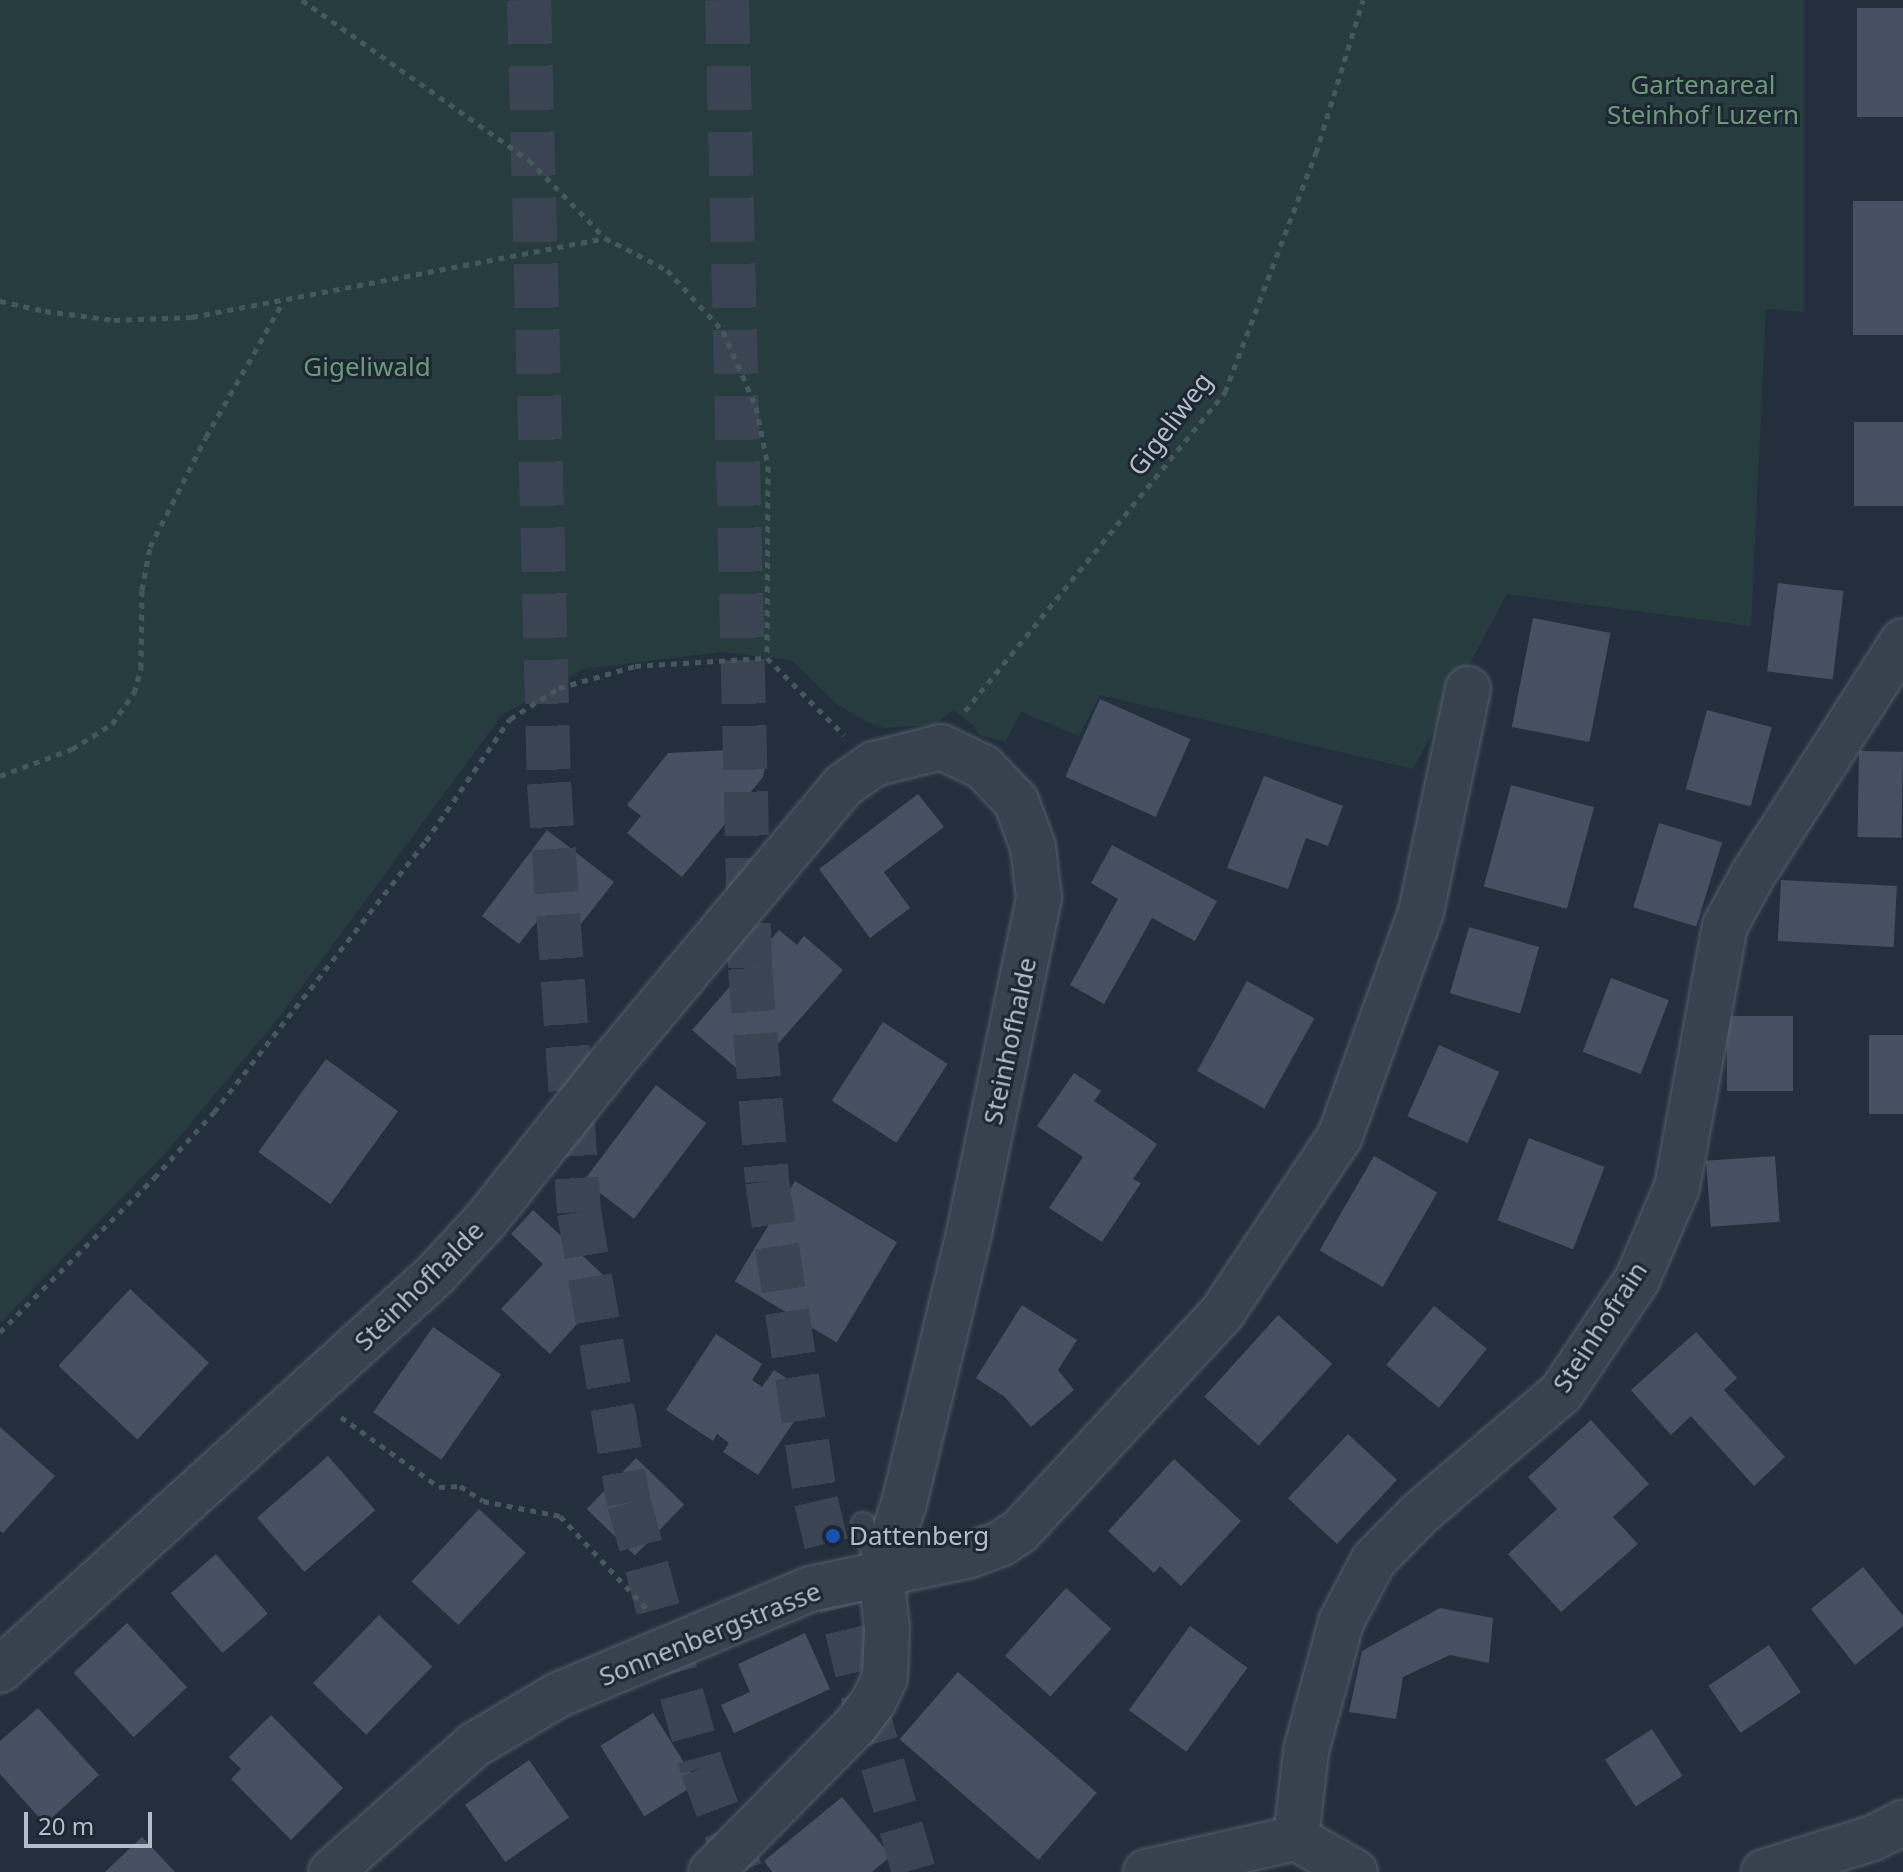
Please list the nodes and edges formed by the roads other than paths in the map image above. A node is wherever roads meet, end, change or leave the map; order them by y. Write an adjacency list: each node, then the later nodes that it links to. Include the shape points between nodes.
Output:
1 (1903, 641): 7 (street, Steinhofrain, via 1725,926 1677,1187 1637,1280 1561,1393 1420,1513 1373,1561 1341,1622 1306,1751)
2 (1468, 689): 4 (street, via 1421,912 1340,1136 1222,1313 1020,1531 967,1556)
3 (863, 1524): 4 (lane)
4 (881, 1574): 5 (street, Steinhofhalde, via 904,1503 969,1233 1039,898 1033,847 1016,801 983,767 941,747 874,764 844,785 435,1275); 8 (street, Sonnenbergstrasse, via 810,1589 558,1695 474,1745); 9 (street, via 885,1677 874,1701)
5 (0, 1670)
6 (1903, 1823): 12 (street, via 1873,1838)
7 (1296, 1838): 10 (street); 11 (street)
8 (331, 1872)
9 (711, 1872)
10 (1146, 1872)
11 (1355, 1872)
12 (1764, 1872)

